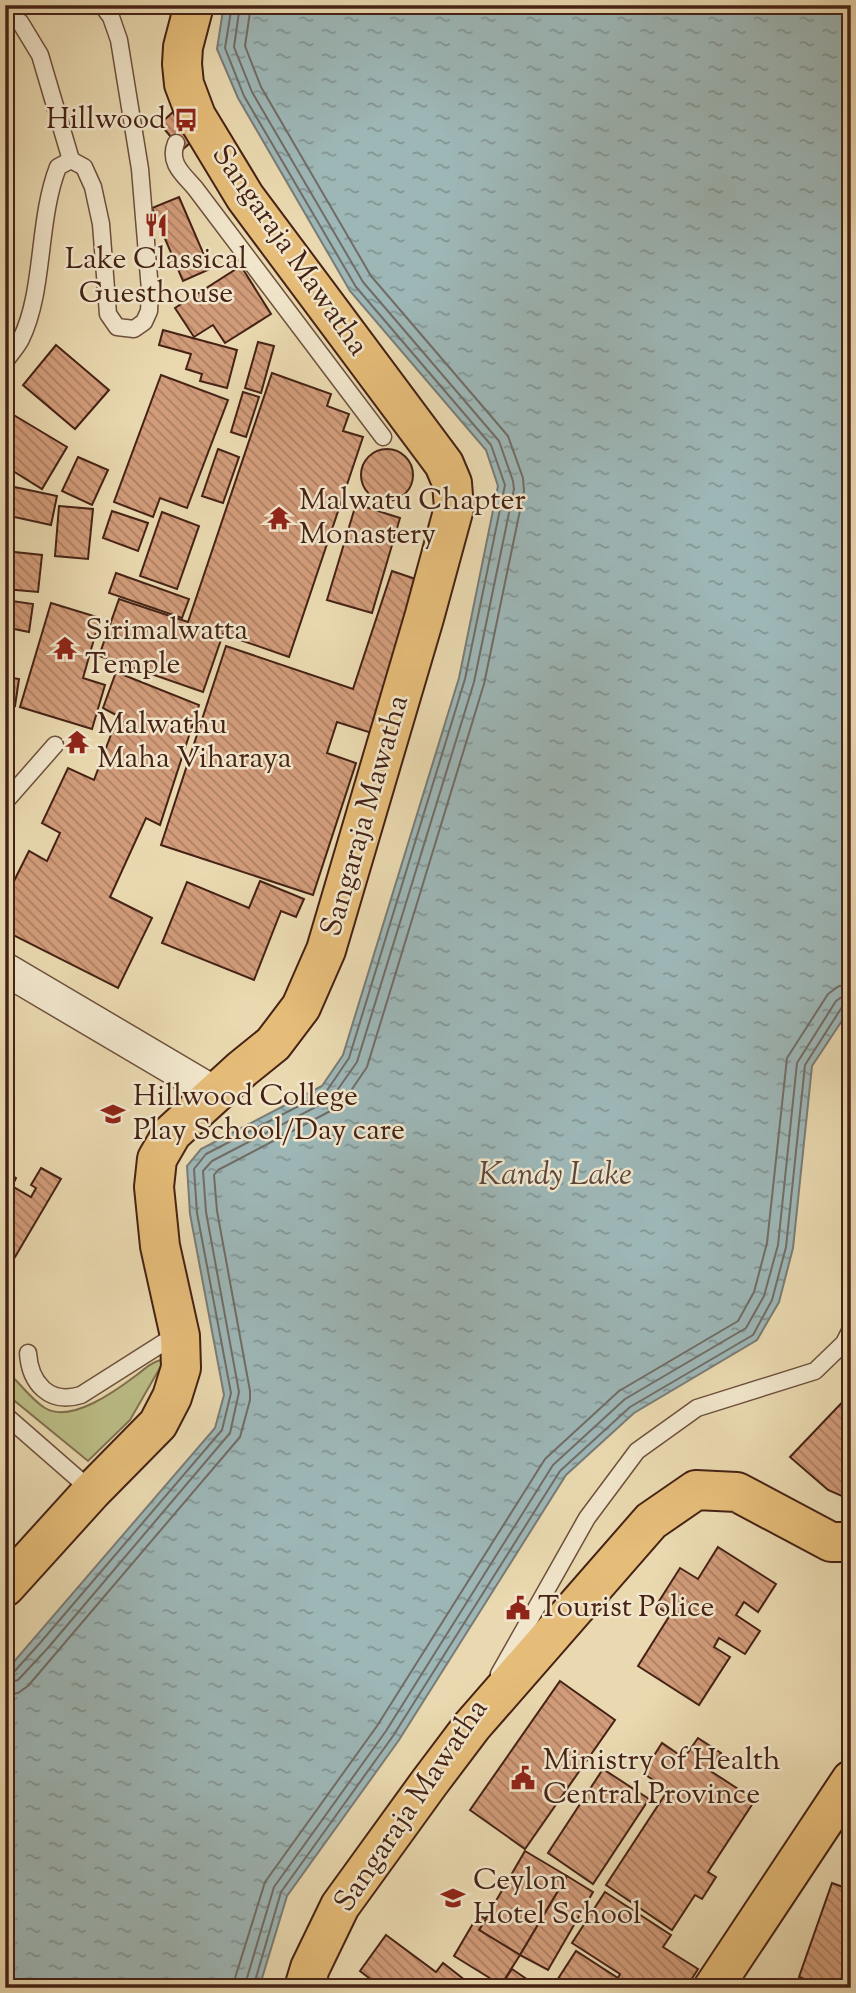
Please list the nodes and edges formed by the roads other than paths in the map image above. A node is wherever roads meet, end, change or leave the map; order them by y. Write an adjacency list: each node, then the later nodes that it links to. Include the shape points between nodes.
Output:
1 (102, 5): 5 (lane, via 119,40 140,169 150,289 149,312 134,329 117,327 108,314 101,224 93,187 84,167)
2 (194, 5): 4 (main road, Sangaraja Mawatha, via 183,47)
3 (5, 14): 5 (lane, via 20,22 40,55)
4 (186, 128): 7 (lane, via 173,155 176,166); 11 (main road, Sangaraja Mawatha, via 245,197 444,464 452,483 454,508 326,950 301,1007 272,1044)
5 (71, 160): 6 (lane, via 58,167 53,179 33,300 21,338)
6 (5, 362)
7 (383, 437)
8 (55, 746): 9 (lane)
9 (5, 802)
10 (5, 969): 11 (street)
11 (215, 1093): 15 (main road, Sangaraja Mawatha, via 172,1133 158,1159 154,1187 160,1246)
12 (851, 1095): 13 (lane)
13 (851, 1121)
14 (851, 1329): 21 (lane, Sangaraja Mawatha, via 844,1343 815,1371 697,1408 637,1451 587,1518)
15 (180, 1336): 16 (lane, via 67,1399 47,1392 36,1380); 18 (main road, Sangaraja Mawatha, via 181,1368 158,1424)
16 (28, 1353)
17 (5, 1415): 18 (lane)
18 (92, 1491): 20 (main road, Sangaraja Mawatha)
19 (851, 1542): 21 (main road, via 831,1542 737,1492 696,1490 651,1521)
20 (12, 1573)
21 (472, 1726): 23 (main road, Sangaraja Mawatha, via 340,1906)
22 (849, 1789): 24 (main road)
23 (304, 1988)
24 (713, 1988)

